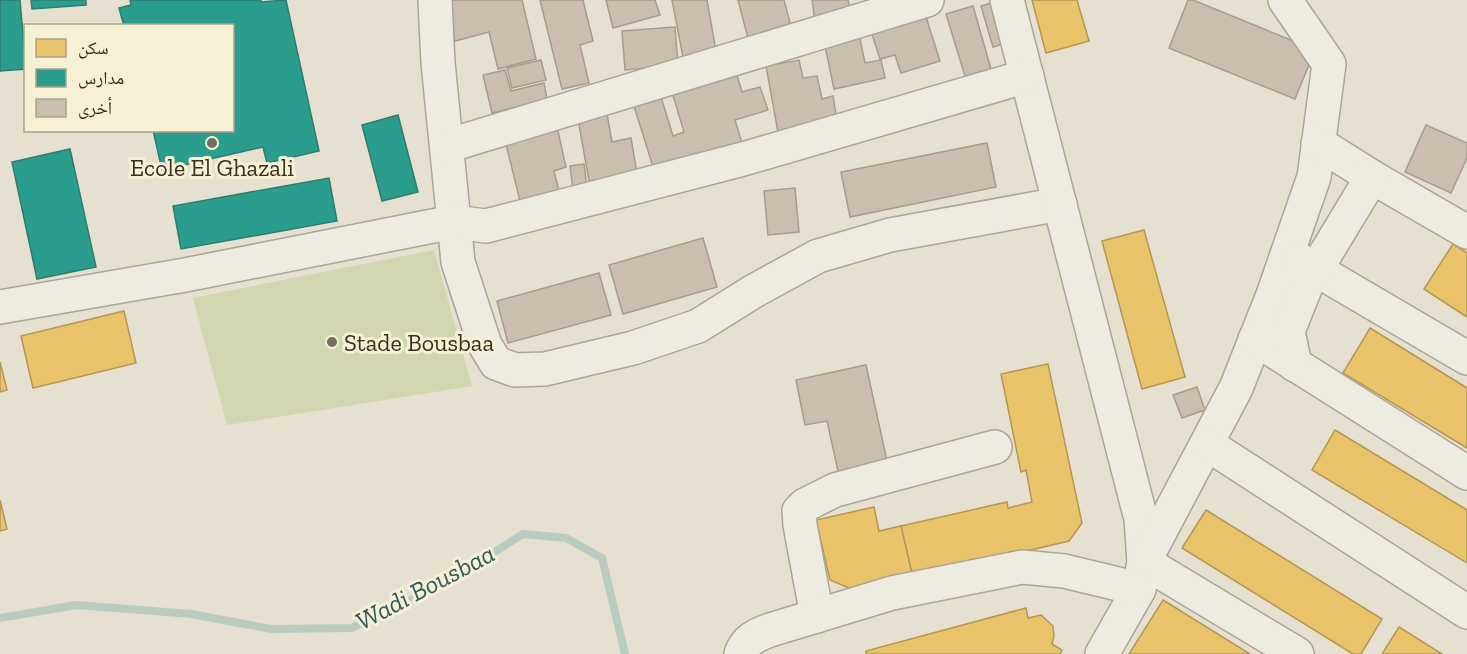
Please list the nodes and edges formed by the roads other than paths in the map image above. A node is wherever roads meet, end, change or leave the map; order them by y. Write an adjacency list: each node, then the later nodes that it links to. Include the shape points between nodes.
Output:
1 (435, 0): 7 (street)
2 (927, 0): 7 (street)
3 (1007, 0): 5 (street)
4 (1285, 0): 6 (street, via 1329,64)
5 (1027, 76): 9 (street); 10 (street, via 742,159 486,226)
6 (1318, 143): 8 (street); 12 (street, via 1314,177)
7 (447, 146): 10 (street)
8 (1372, 177): 11 (street); 13 (street)
9 (1060, 204): 10 (street, via 890,235 818,256 698,326 633,348 545,369 514,370 496,363 485,345 458,262); 21 (street, via 1141,519)
10 (453, 222): 14 (street)
11 (1467, 232)
12 (1288, 252): 13 (street); 15 (street)
13 (1315, 270): 16 (street); 17 (street, via 1288,331)
14 (0, 307)
15 (1255, 339): 17 (street); 18 (street, via 1236,388)
16 (1467, 358)
17 (1294, 365): 20 (street)
18 (1207, 444): 21 (street); 22 (street)
19 (995, 447): 23 (street, via 835,490 805,505 799,511 800,525)
20 (1467, 473)
21 (1142, 576): 23 (street, via 1022,567 892,593); 25 (street); 26 (street)
22 (1467, 612)
23 (817, 616): 24 (street, via 751,638)
24 (741, 654)
25 (1102, 654)
26 (1297, 654)

